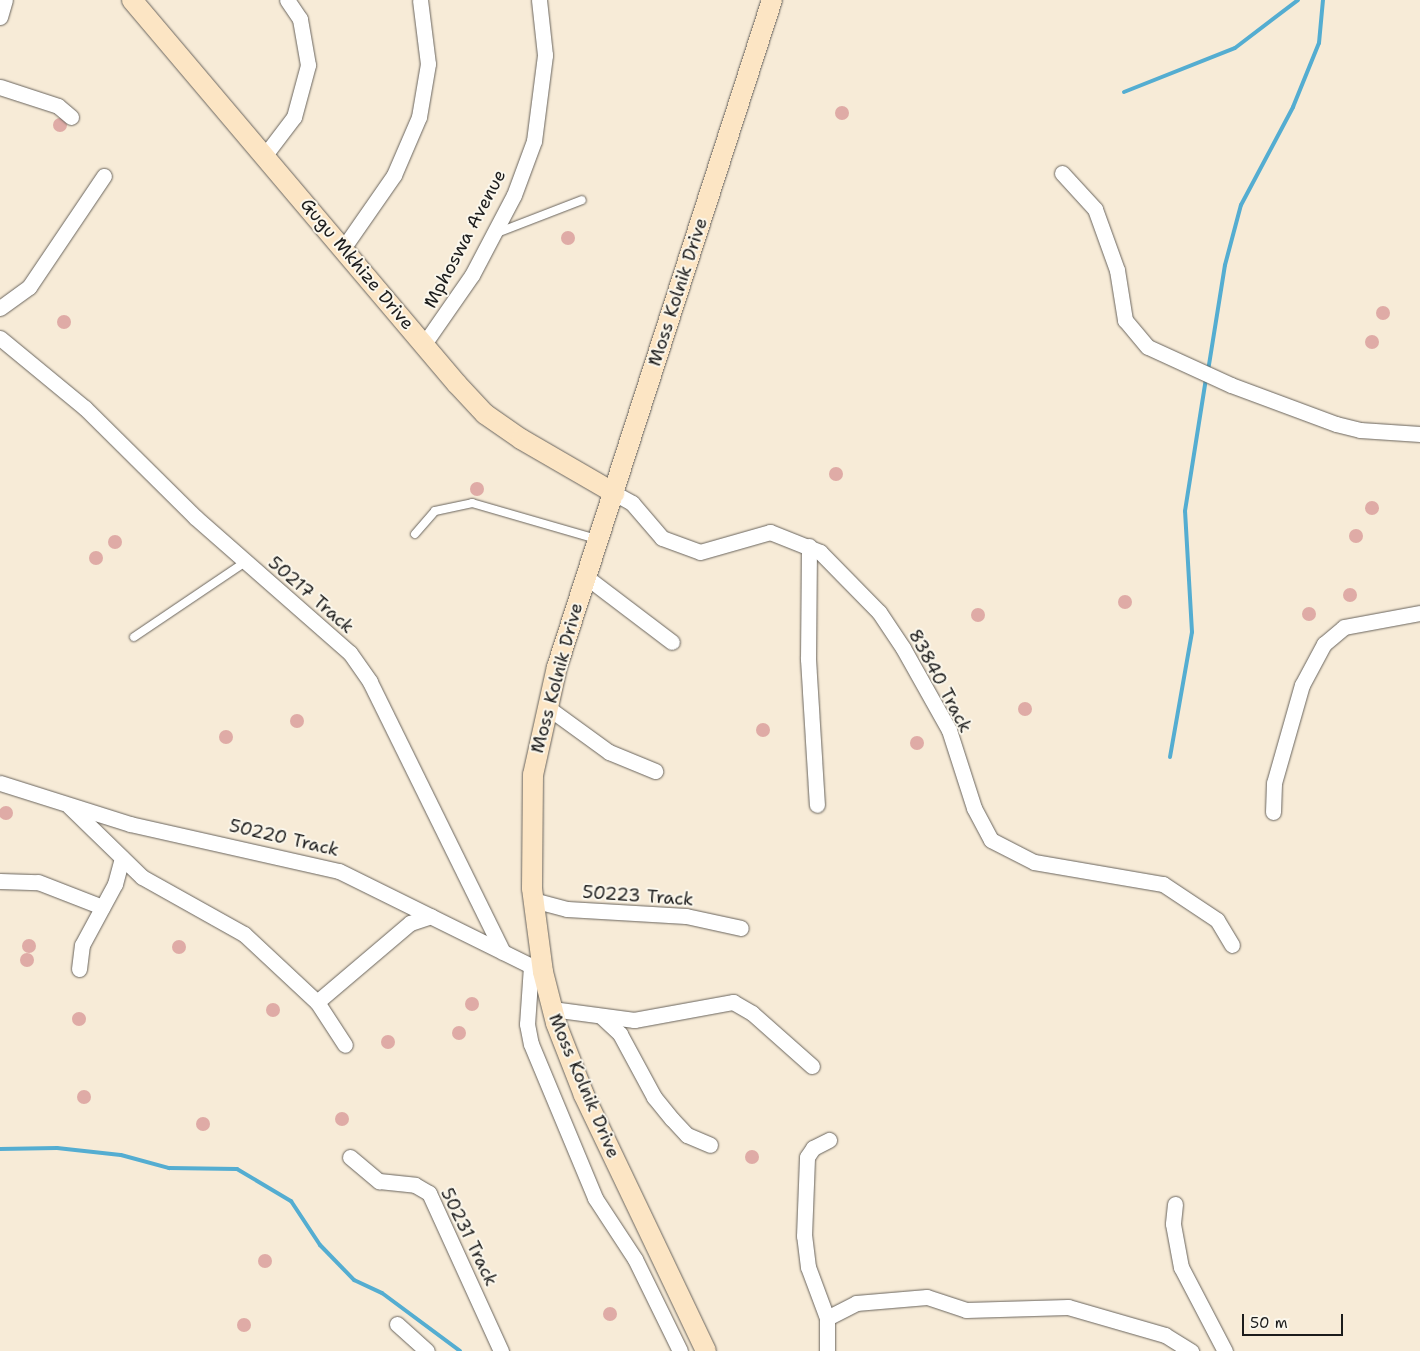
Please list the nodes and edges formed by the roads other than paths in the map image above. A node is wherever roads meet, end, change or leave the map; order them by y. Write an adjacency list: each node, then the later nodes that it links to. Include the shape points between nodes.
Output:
1 (5, 0): 7 (street)
2 (132, 0): 10 (main road, Gugu Mkhize Drive)
3 (287, 0): 10 (street, via 300,19 308,65 294,117)
4 (420, 0): 15 (street, via 428,64 419,117 394,175)
5 (539, 0): 14 (street, Mphoswa Avenue, via 546,55 540,113 514,195)
6 (772, 0): 20 (main road, Moss Kolnik Drive)
7 (0, 18)
8 (0, 87): 9 (street, via 58,106)
9 (71, 117)
10 (265, 155): 15 (main road, Gugu Mkhize Drive)
11 (1062, 173): 19 (street, via 1095,209 1117,270 1125,320 1148,347 1231,385 1336,424 1360,430)
12 (104, 176): 16 (street, via 29,287)
13 (582, 200): 14 (lane)
14 (493, 235): 18 (street, Mphoswa Avenue, via 446,318)
15 (344, 247): 18 (main road, Gugu Mkhize Drive)
16 (0, 308)
17 (0, 338): 24 (street, 50217 Track, via 85,408)
18 (424, 344): 20 (main road, Gugu Mkhize Drive, via 485,414)
19 (1420, 434)
20 (614, 493): 22 (main road, Moss Kolnik Drive); 23 (street, 83840 Track, via 632,503 662,538 700,552 770,532)
21 (415, 534): 22 (lane, via 435,511 472,503)
22 (597, 539): 25 (main road, Moss Kolnik Drive)
23 (809, 546): 32 (street, via 808,659); 41 (street, 83840 Track, via 863,594 903,648 949,730 974,808 991,840 1034,862 1163,884 1217,920)
24 (245, 562): 27 (lane); 42 (street, 50217 Track, via 332,636 360,666)
25 (584, 576): 28 (street); 29 (main road, Moss Kolnik Drive)
26 (1420, 613): 34 (street, via 1344,627 1324,644 1302,685 1274,783)
27 (134, 638)
28 (672, 642)
29 (547, 706): 30 (street, via 609,752); 37 (main road, Moss Kolnik Drive, via 533,775)
30 (654, 771)
31 (0, 783): 33 (street, 50220 Track)
32 (817, 805)
33 (69, 806): 35 (street); 39 (street, 50220 Track, via 130,824 330,868)
34 (1273, 812)
35 (122, 858): 38 (street, via 115,884); 45 (street, via 166,892 227,920)
36 (0, 881): 38 (street, via 38,882)
37 (533, 900): 40 (street, 50223 Track, via 567,909 686,916); 44 (main road, Moss Kolnik Drive)
38 (102, 908): 43 (street, via 82,945)
39 (431, 916): 42 (street, 50220 Track); 45 (street, via 410,923)
40 (741, 928)
41 (1232, 945)
42 (503, 952): 44 (street, 50220 Track)
43 (79, 969)
44 (537, 969): 46 (main road, Moss Kolnik Drive); 59 (street, via 529,1038 595,1198 635,1259)
45 (317, 1002): 48 (street)
46 (552, 1009): 47 (street); 56 (main road, Moss Kolnik Drive, via 584,1095)
47 (602, 1017): 49 (street, via 634,1020 733,1002 752,1012); 51 (street, via 620,1034 654,1097 672,1119 687,1135)
48 (345, 1045)
49 (812, 1066)
50 (830, 1140): 54 (street, via 813,1148 807,1157 804,1236 808,1267)
51 (710, 1145)
52 (350, 1157): 58 (street, 50231 Track, via 379,1181 415,1185 429,1193)
53 (1176, 1204): 62 (street, via 1174,1224 1181,1267)
54 (827, 1318): 60 (street); 61 (street, via 856,1303 927,1297 966,1310 1068,1307 1165,1335)
55 (397, 1324): 57 (street)
56 (698, 1346)
57 (427, 1351)
58 (501, 1351)
59 (680, 1351)
60 (827, 1351)
61 (1191, 1351)
62 (1225, 1351)

